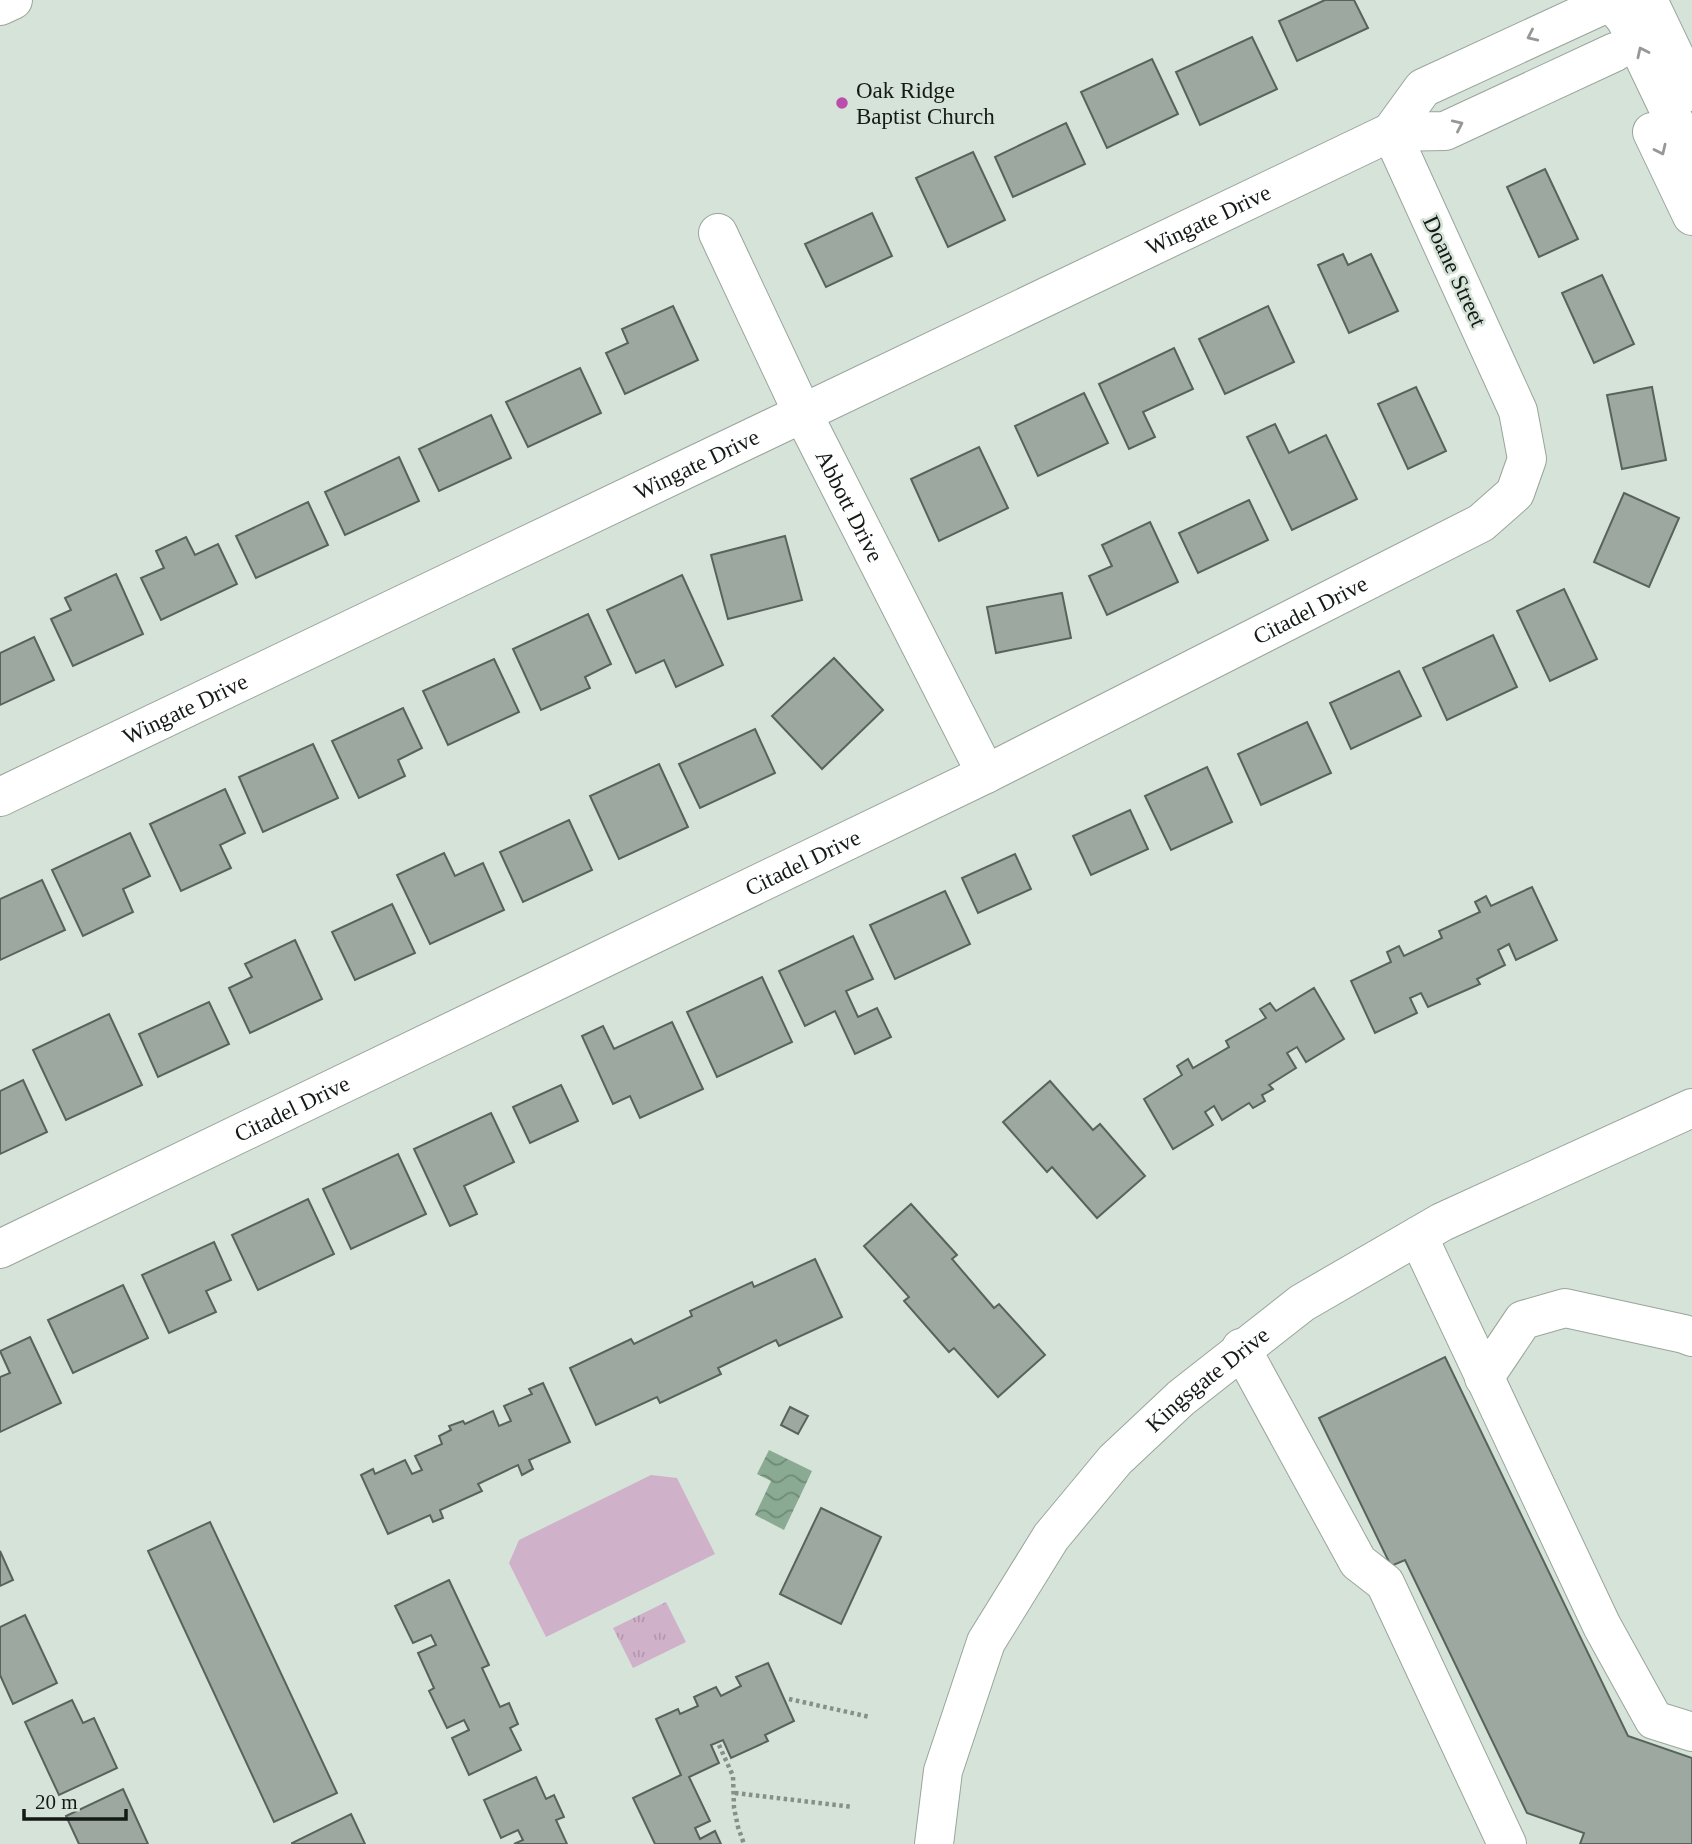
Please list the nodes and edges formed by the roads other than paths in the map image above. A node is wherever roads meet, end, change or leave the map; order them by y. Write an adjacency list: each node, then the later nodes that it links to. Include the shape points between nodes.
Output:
1 (13, 0): 4 (street)
2 (1648, 0): 6 (street)
3 (1592, 4): 5 (street); 7 (street, Wingate Drive, one-way to 7, via 1423,89); 8 (street, one-way to 3, via 1626,20 1618,10)
4 (0, 6)
5 (1615, 52): 7 (street, Wingate Drive, one-way to 5, via 1445,131); 9 (street, one-way to 9)
6 (1692, 92)
7 (1391, 132): 11 (street, Doane Street); 12 (street, Wingate Drive)
8 (1692, 158)
9 (1692, 216)
10 (718, 233): 12 (street, Abbott Drive)
11 (1518, 411): 13 (street, Citadel Drive, via 1527,459 1515,493 1482,523)
12 (803, 414): 13 (street, Abbott Drive); 14 (street, Wingate Drive)
13 (986, 774): 17 (street, Citadel Drive)
14 (0, 797)
15 (1688, 1118): 16 (street, Kingsgate Drive)
16 (1418, 1236): 19 (street, Kingsgate Drive, via 1302,1303); 20 (street)
17 (0, 1249)
18 (1692, 1337): 20 (street, via 1565,1308 1523,1320)
19 (1241, 1349): 22 (street, Kingsgate Drive, via 1115,1460 1051,1537 986,1642 943,1771); 23 (street, via 1358,1562 1385,1583)
20 (1484, 1378): 21 (street, via 1602,1626 1654,1720)
21 (1692, 1732)
22 (934, 1844)
23 (1507, 1844)

